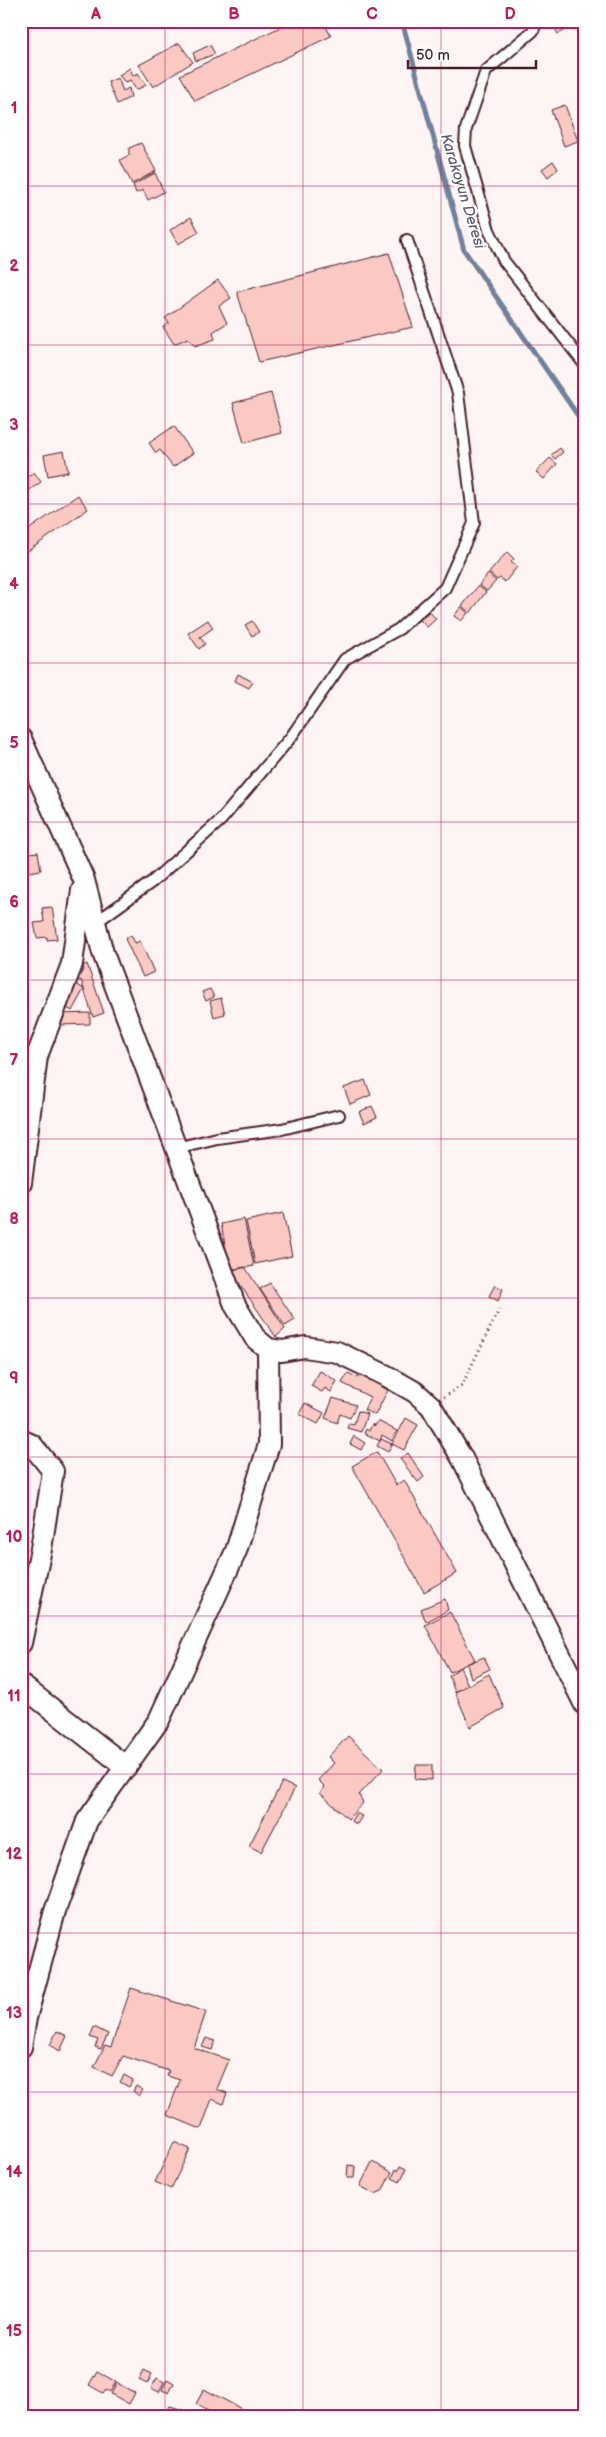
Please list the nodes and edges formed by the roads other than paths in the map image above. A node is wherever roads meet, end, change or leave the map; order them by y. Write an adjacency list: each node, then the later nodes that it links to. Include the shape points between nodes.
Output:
1 (537, 21): 3 (lane, via 533,32 486,71 466,130 465,146 489,230 504,261)
2 (407, 240): 6 (lane, via 458,393 474,523 445,588 399,629 345,659 291,737 221,820 153,882)
3 (585, 365)
4 (21, 739): 5 (street)
5 (84, 880): 6 (street); 9 (street, via 72,964 37,1056)
6 (95, 923): 8 (street, via 103,953)
7 (339, 1115): 8 (lane)
8 (176, 1148): 10 (street, via 235,1305 255,1338)
9 (21, 1183)
10 (268, 1349): 14 (street, via 282,1351 305,1347 337,1352 415,1392 431,1406 462,1458); 15 (street, via 269,1444 236,1552 159,1720)
11 (21, 1440): 12 (street, via 32,1445 53,1471 42,1549)
12 (21, 1643)
13 (21, 1685): 15 (street)
14 (585, 1705)
15 (126, 1767): 16 (street, via 88,1821 55,1911)
16 (21, 2046)

